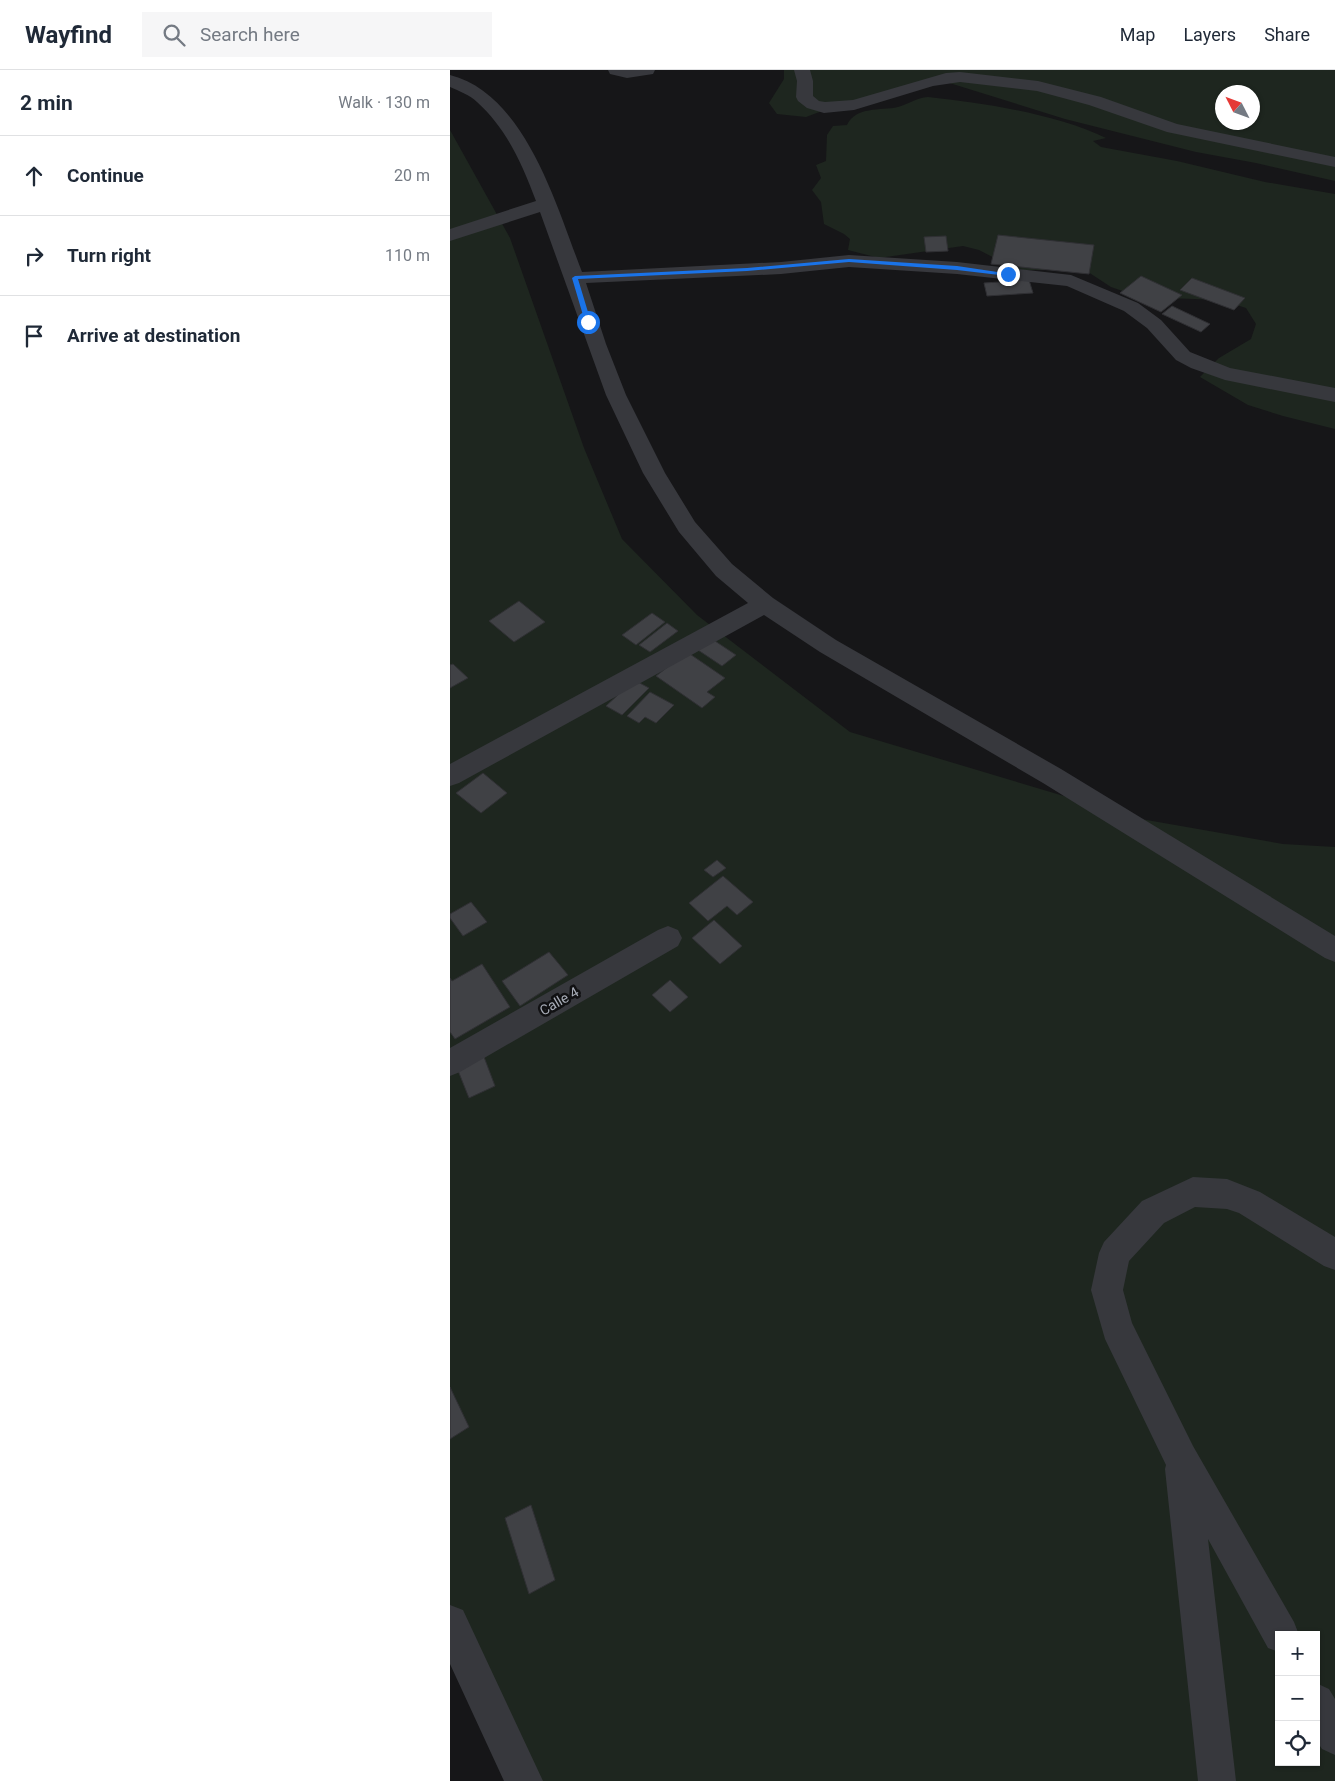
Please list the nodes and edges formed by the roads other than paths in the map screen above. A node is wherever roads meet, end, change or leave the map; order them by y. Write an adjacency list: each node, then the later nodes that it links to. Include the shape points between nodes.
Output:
1 (616, 70): 2 (street, via 627,73)
2 (647, 70)
3 (802, 70): 5 (street, via 804,97 817,107 840,108 946,78 960,77 1038,86 1095,101 1173,128)
4 (450, 80): 6 (street, via 482,97 507,125 528,159)
5 (1335, 162)
6 (546, 204): 7 (street); 8 (street)
7 (450, 235)
8 (575, 278): 9 (street, via 747,270 849,261 957,268 1071,281 1131,307 1154,324 1183,356 1198,363 1225,374); 10 (street, via 616,395 654,473 687,527 724,570)
9 (1335, 395)
10 (765, 604): 11 (street); 13 (street, via 828,646 1052,776)
11 (450, 776)
12 (668, 938): 14 (street, Calle 4)
13 (1335, 950)
14 (450, 1063)
15 (1335, 1255): 16 (street, via 1249,1202 1227,1194 1193,1192 1153,1212 1115,1253 1108,1290 1116,1327)
16 (1181, 1458): 18 (street); 22 (street)
17 (450, 1623): 21 (street)
18 (1279, 1631)
19 (1320, 1709): 20 (street)
20 (1335, 1736)
21 (524, 1781)
22 (1217, 1781)

